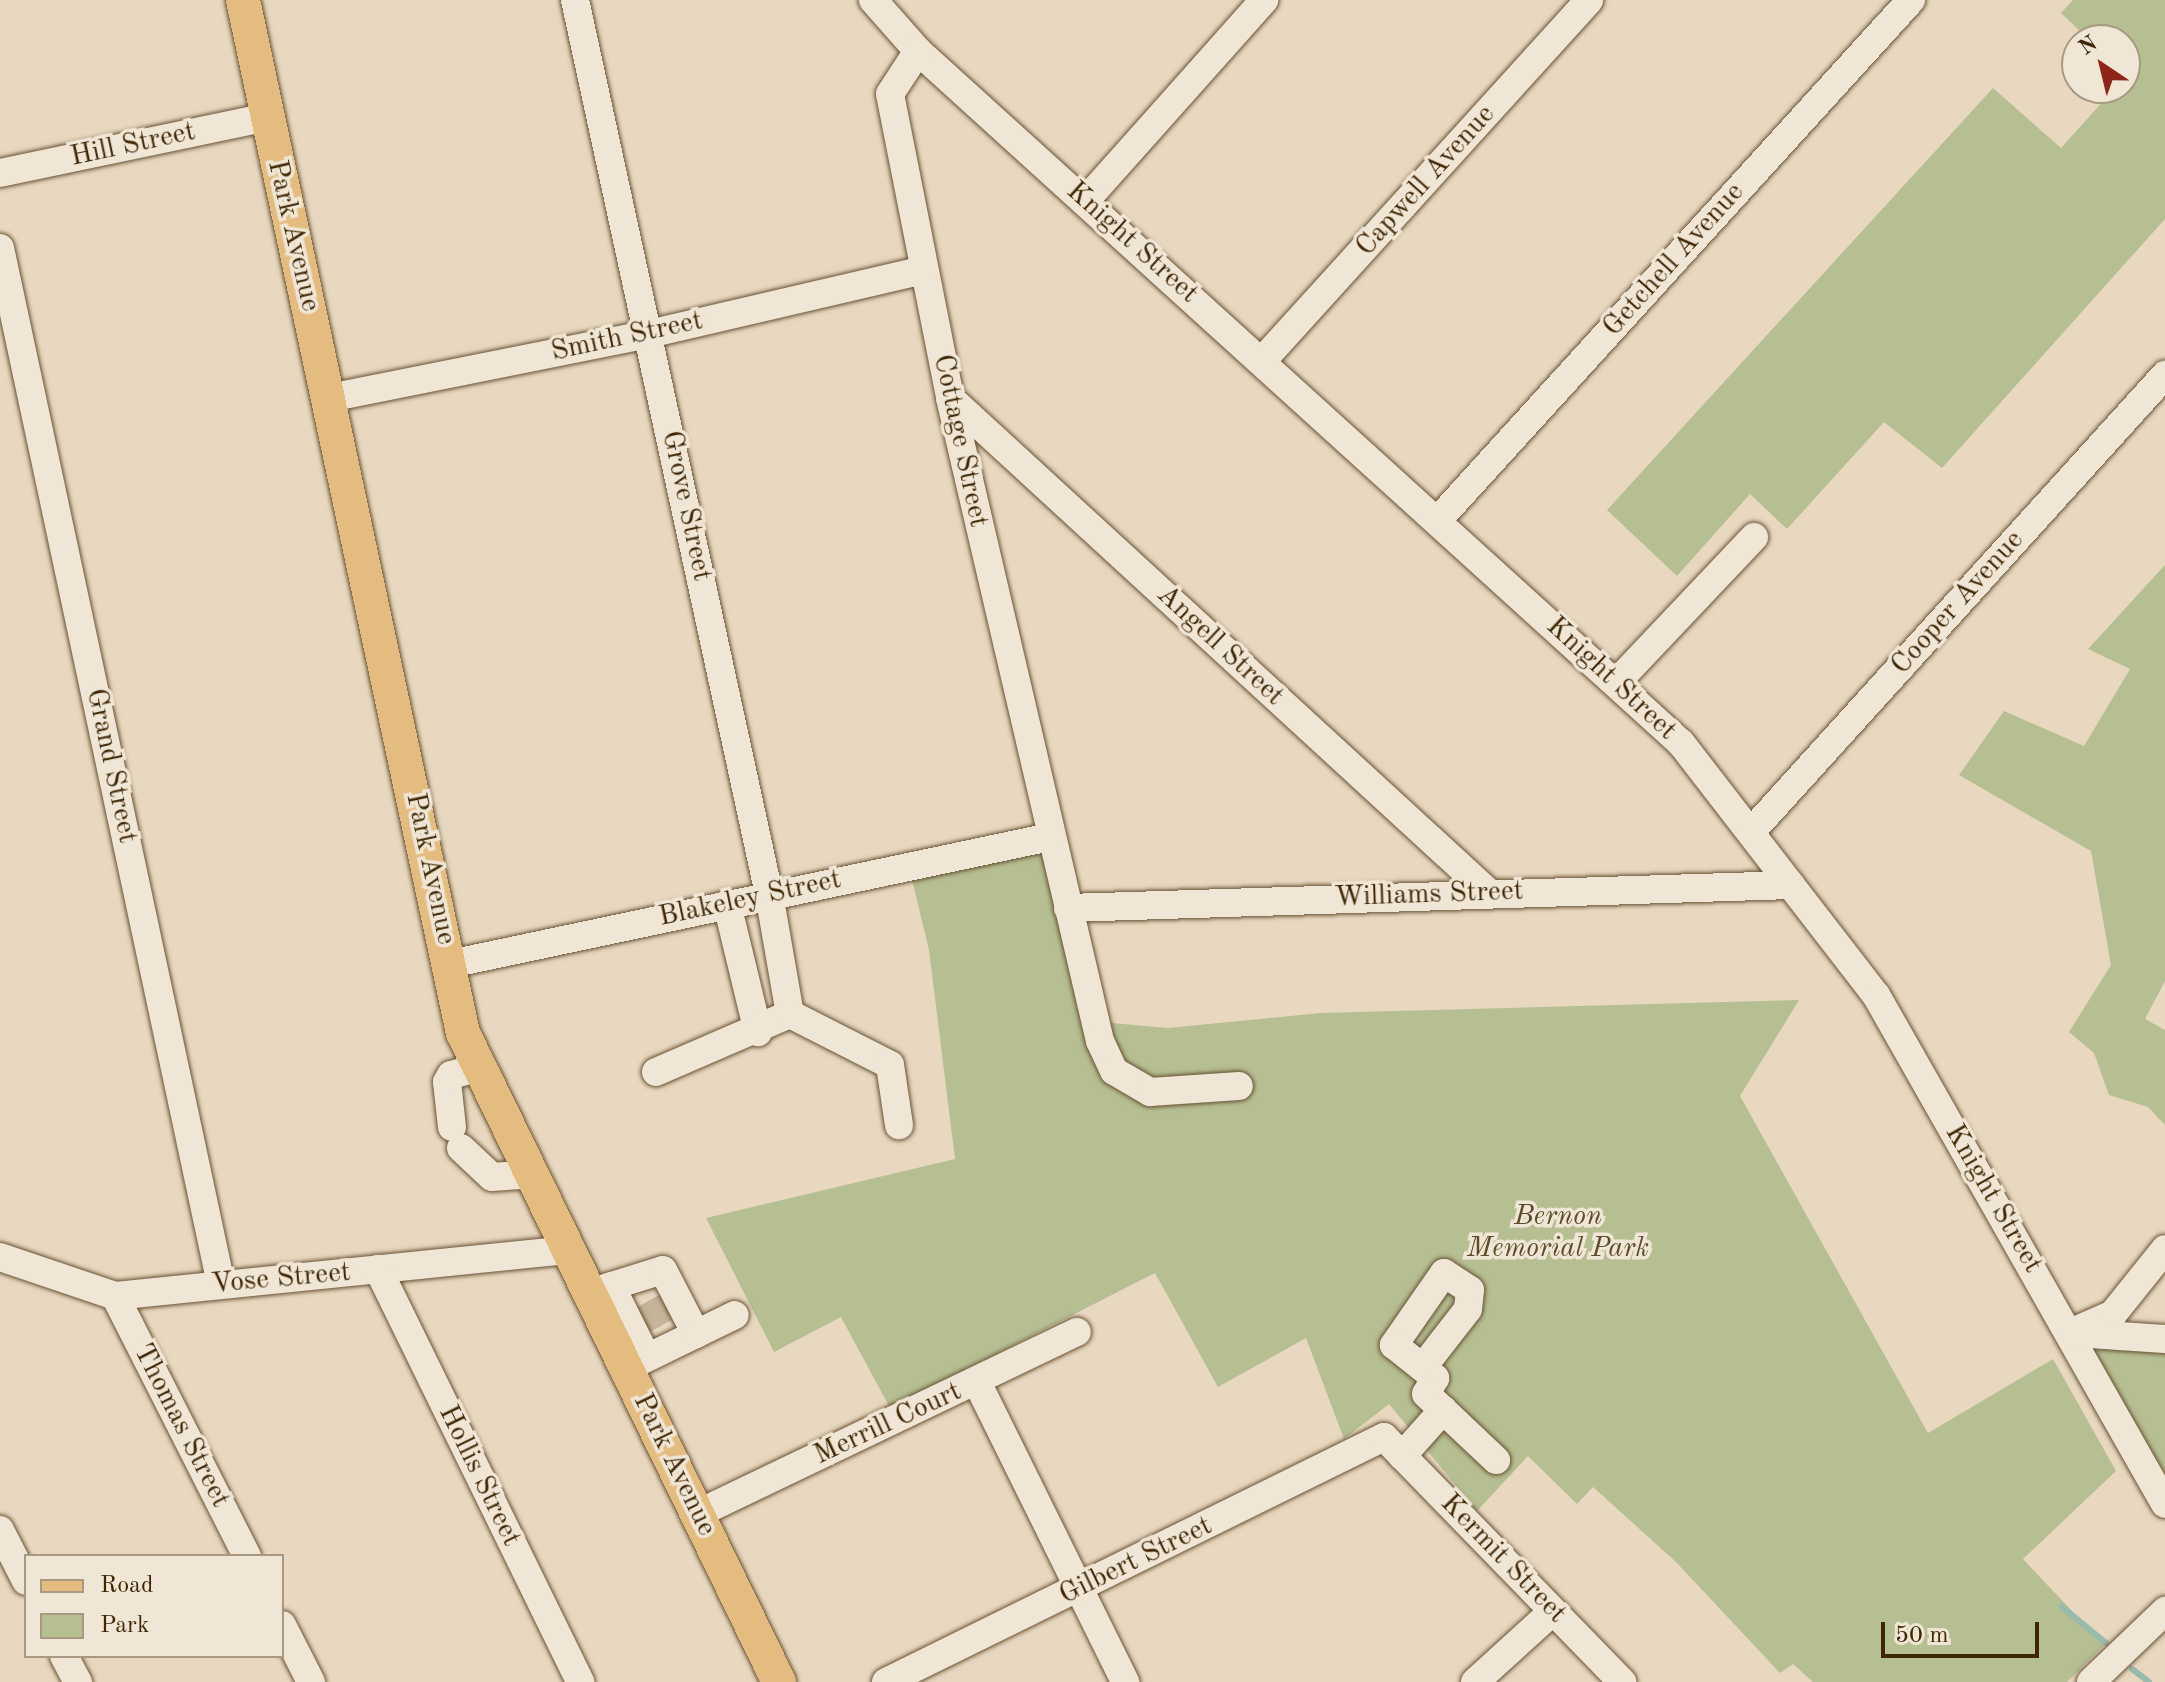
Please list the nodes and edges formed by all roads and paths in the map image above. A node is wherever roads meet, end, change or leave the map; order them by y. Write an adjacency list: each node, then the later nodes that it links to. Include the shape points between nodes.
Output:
1 (243, 0): 8 (main road, Park Avenue)
2 (575, 0): 13 (street, Grove Street)
3 (1264, 0): 10 (street)
4 (1589, 0): 14 (street, Capwell Avenue)
5 (1911, 0): 18 (street, Getchell Avenue)
6 (874, 3): 7 (street, Knight Street)
7 (918, 51): 10 (street, Knight Street); 12 (street, Cottage Street, via 890,94)
8 (267, 117): 9 (street, Hill Street); 16 (main road, Park Avenue)
9 (0, 173)
10 (1086, 200): 14 (street, Knight Street)
11 (0, 248): 40 (street, Grand Street)
12 (924, 270): 13 (street, Smith Street); 17 (street, Cottage Street)
13 (649, 334): 16 (street, Smith Street); 25 (street, Grove Street)
14 (1262, 361): 18 (street, Knight Street)
15 (2165, 375): 21 (street, Cooper Avenue)
16 (329, 398): 28 (main road, Park Avenue)
17 (950, 398): 22 (street, Cottage Street); 24 (street, Angell Street)
18 (1438, 520): 20 (street, Knight Street)
19 (1754, 537): 20 (street)
20 (1616, 683): 21 (street, Knight Street, via 1681,743)
21 (1751, 832): 23 (street, Knight Street)
22 (1050, 837): 25 (street, Blakeley Street); 27 (street, Cottage Street)
23 (1791, 885): 24 (street, Williams Street); 45 (street, Knight Street, via 1876,995)
24 (1489, 893): 27 (street, Williams Street)
25 (769, 894): 26 (street, Blakeley Street); 29 (street, Grove Street)
26 (727, 904): 28 (street, Blakeley Street); 30 (street)
27 (1068, 908): 33 (street, Cottage Street, via 1100,1041 1114,1071 1150,1092)
28 (450, 964): 31 (main road, Park Avenue, via 463,1033)
29 (790, 1014): 30 (street); 34 (street, via 890,1065)
30 (758, 1032): 32 (street)
31 (480, 1067): 35 (main road, Park Avenue); 35 (street, via 451,1075 447,1082 457,1138 492,1177)
32 (656, 1072)
33 (1239, 1086)
34 (899, 1125)
35 (534, 1174): 37 (main road, Park Avenue)
36 (2165, 1249): 45 (street, via 2113,1314)
37 (568, 1250): 39 (street, Vose Street); 41 (main road, Park Avenue)
38 (0, 1257): 42 (street, Vose Street)
39 (378, 1269): 40 (street, Vose Street); 66 (street, Hollis Street)
40 (221, 1284): 42 (street, Vose Street)
41 (621, 1289): 46 (street, via 663,1270); 48 (main road, Park Avenue)
42 (115, 1296): 57 (street, Thomas Street)
43 (735, 1315): 46 (street)
44 (1077, 1332): 50 (street, Merrill Court)
45 (2070, 1333): 47 (street); 54 (street, Knight Street)
46 (677, 1335): 48 (street)
47 (2165, 1339)
48 (637, 1363): 55 (main road, Park Avenue)
49 (1423, 1367): 51 (street, via 1435,1378 1426,1394)
50 (977, 1382): 55 (street, Merrill Court); 59 (street)
51 (1443, 1410): 52 (street); 53 (street)
52 (1393, 1446): 59 (street, Gilbert Street); 60 (street, Kermit Street)
53 (1496, 1460)
54 (2165, 1504)
55 (699, 1513): 67 (main road, Park Avenue)
56 (0, 1530): 58 (street)
57 (246, 1554)
58 (24, 1577)
59 (1079, 1589): 68 (street, Gilbert Street); 69 (street)
60 (1553, 1611): 70 (street); 71 (street, Kermit Street)
61 (2165, 1611): 72 (street)
62 (284, 1629): 65 (street)
63 (65, 1658): 64 (street)
64 (78, 1682)
65 (311, 1682)
66 (580, 1682)
67 (779, 1682)
68 (886, 1682)
69 (1125, 1682)
70 (1475, 1682)
71 (1622, 1682)
72 (2091, 1682)

